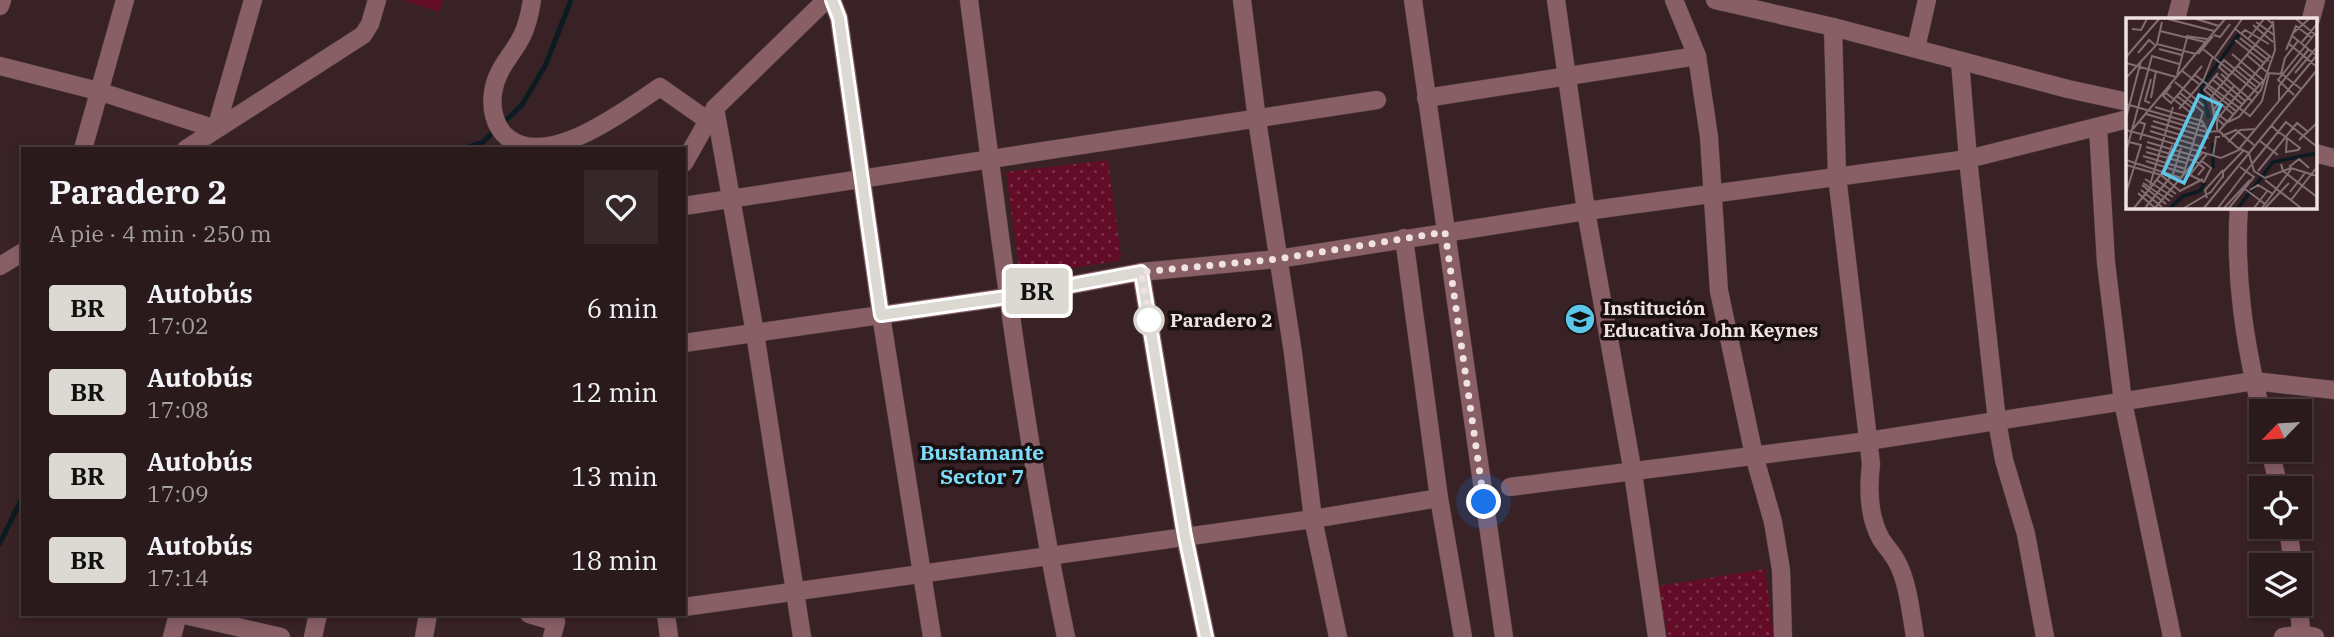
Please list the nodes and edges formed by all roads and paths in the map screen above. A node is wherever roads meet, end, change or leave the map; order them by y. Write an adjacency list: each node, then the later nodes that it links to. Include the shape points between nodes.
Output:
1 (2, 0): 17 (street)
2 (125, 0): 26 (street)
3 (253, 0): 34 (street)
4 (377, 0): 34 (street, via 363,35)
5 (532, 0): 37 (street, via 528,23 496,76 493,94 496,122 503,134)
6 (826, 0): 30 (street)
7 (832, 0): 45 (street, via 839,18)
8 (969, 0): 40 (street)
9 (1242, 0): 32 (street)
10 (1413, 0): 27 (street)
11 (1556, 0): 25 (street)
12 (1674, 0): 22 (street)
13 (1716, 0): 20 (street)
14 (1927, 0): 21 (street)
15 (2180, 0): 18 (street)
16 (2316, 0): 19 (street)
17 (0, 6)
18 (2176, 18)
19 (2311, 18)
20 (1833, 27): 21 (street); 44 (street)
21 (1916, 48): 23 (street)
22 (1697, 56): 25 (street); 46 (street, via 1710,137)
23 (1960, 61): 29 (street); 43 (street)
24 (0, 66): 26 (street)
25 (1568, 77): 27 (street); 50 (street)
26 (98, 91): 34 (street); 35 (street)
27 (1426, 98): 51 (street)
28 (1377, 100): 32 (street)
29 (2126, 102)
30 (711, 114): 38 (street, via 660,87 597,127); 42 (street); 47 (street)
31 (2126, 119): 33 (street)
32 (1257, 120): 40 (street); 54 (street)
33 (2098, 128): 43 (street); 64 (street, via 2106,263)
34 (216, 129): 36 (street)
35 (84, 147)
36 (189, 147)
37 (527, 147)
38 (547, 147)
39 (2316, 153): 41 (street)
40 (990, 158): 45 (street); 57 (street)
41 (2334, 158)
42 (686, 159)
43 (1968, 159): 44 (street); 65 (street)
44 (1837, 176): 46 (street); 66 (street)
45 (863, 178): 47 (street); 58 (street)
46 (1712, 194): 50 (street); 67 (street, via 1719,291)
47 (732, 200): 48 (street); 59 (street)
48 (686, 206)
49 (2239, 208): 61 (street, via 2242,323)
50 (1586, 211): 51 (street); 68 (street)
51 (1445, 232): 52 (street); 97 (street)
52 (1405, 239): 54 (street); 70 (street)
53 (21, 253): 55 (street)
54 (1278, 259): 56 (street); 71 (street)
55 (0, 266)
56 (1141, 272): 57 (street); 72 (street)
57 (1007, 297): 58 (street); 73 (street)
58 (881, 315): 59 (street); 74 (street)
59 (755, 333): 60 (street); 75 (street)
60 (686, 343)
61 (2254, 381): 62 (street); 63 (street); 64 (street)
62 (2334, 390)
63 (2258, 399)
64 (2123, 402): 65 (street); 102 (street)
65 (1997, 421): 66 (street); 101 (street, via 2026,534)
66 (1868, 441): 67 (street); 100 (street, via 1873,520 1898,563)
67 (1754, 455): 68 (street); 99 (street, via 1781,570)
68 (1633, 472): 69 (street); 98 (street)
69 (1510, 487)
70 (1439, 498): 71 (street); 96 (street)
71 (1313, 519): 72 (street); 95 (street)
72 (1185, 536): 73 (street); 94 (street)
73 (1049, 557): 74 (street); 93 (street)
74 (921, 573): 75 (street); 92 (street)
75 (794, 591): 76 (street); 91 (street)
76 (686, 607)
77 (178, 616): 85 (street)
78 (188, 616): 86 (street)
79 (318, 616): 87 (street)
80 (428, 616): 88 (street)
81 (536, 616): 89 (street, via 555,622)
82 (666, 616): 90 (street)
83 (2301, 616): 84 (street)
84 (2306, 636): 103 (street)
85 (172, 637)
86 (281, 637)
87 (313, 637)
88 (424, 637)
89 (552, 637)
90 (669, 637)
91 (802, 637)
92 (932, 637)
93 (1066, 637)
94 (1206, 637)
95 (1338, 637)
96 (1463, 637)
97 (1504, 637)
98 (1657, 637)
99 (1783, 637)
100 (1915, 637)
101 (2045, 637)
102 (2172, 637)
103 (2283, 637)

